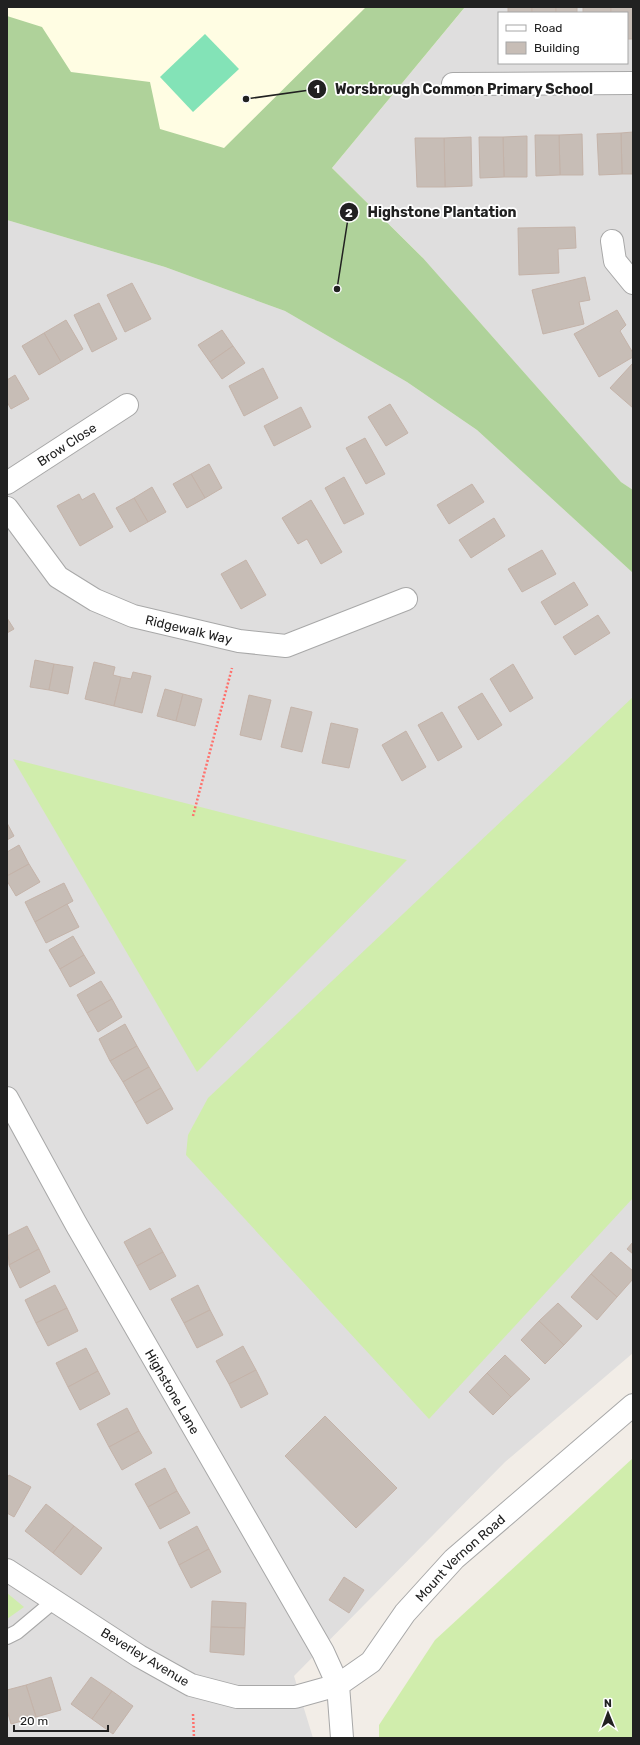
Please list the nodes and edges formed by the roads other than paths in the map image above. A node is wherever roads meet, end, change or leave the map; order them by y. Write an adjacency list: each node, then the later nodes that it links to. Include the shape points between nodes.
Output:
1 (633, 83): 2 (street)
2 (453, 84)
3 (612, 241): 4 (street, via 616,261)
4 (633, 283)
5 (127, 405): 6 (street, Brow Close)
6 (7, 483)
7 (7, 508): 8 (street, Ridgewalk Way, via 58,577 95,600 133,616 239,641 286,646)
8 (406, 599)
9 (7, 1098): 14 (street, Highstone Lane, via 76,1224 323,1652)
10 (633, 1405): 14 (street, Mount Vernon Road, via 454,1559 405,1614 371,1662)
11 (7, 1570): 12 (street, Beverley Avenue)
12 (54, 1601): 13 (lane, via 17,1632); 14 (street, Beverley Avenue, via 139,1656 191,1685 237,1696 295,1697)
13 (7, 1637)
14 (338, 1685): 15 (street)
15 (342, 1738)

